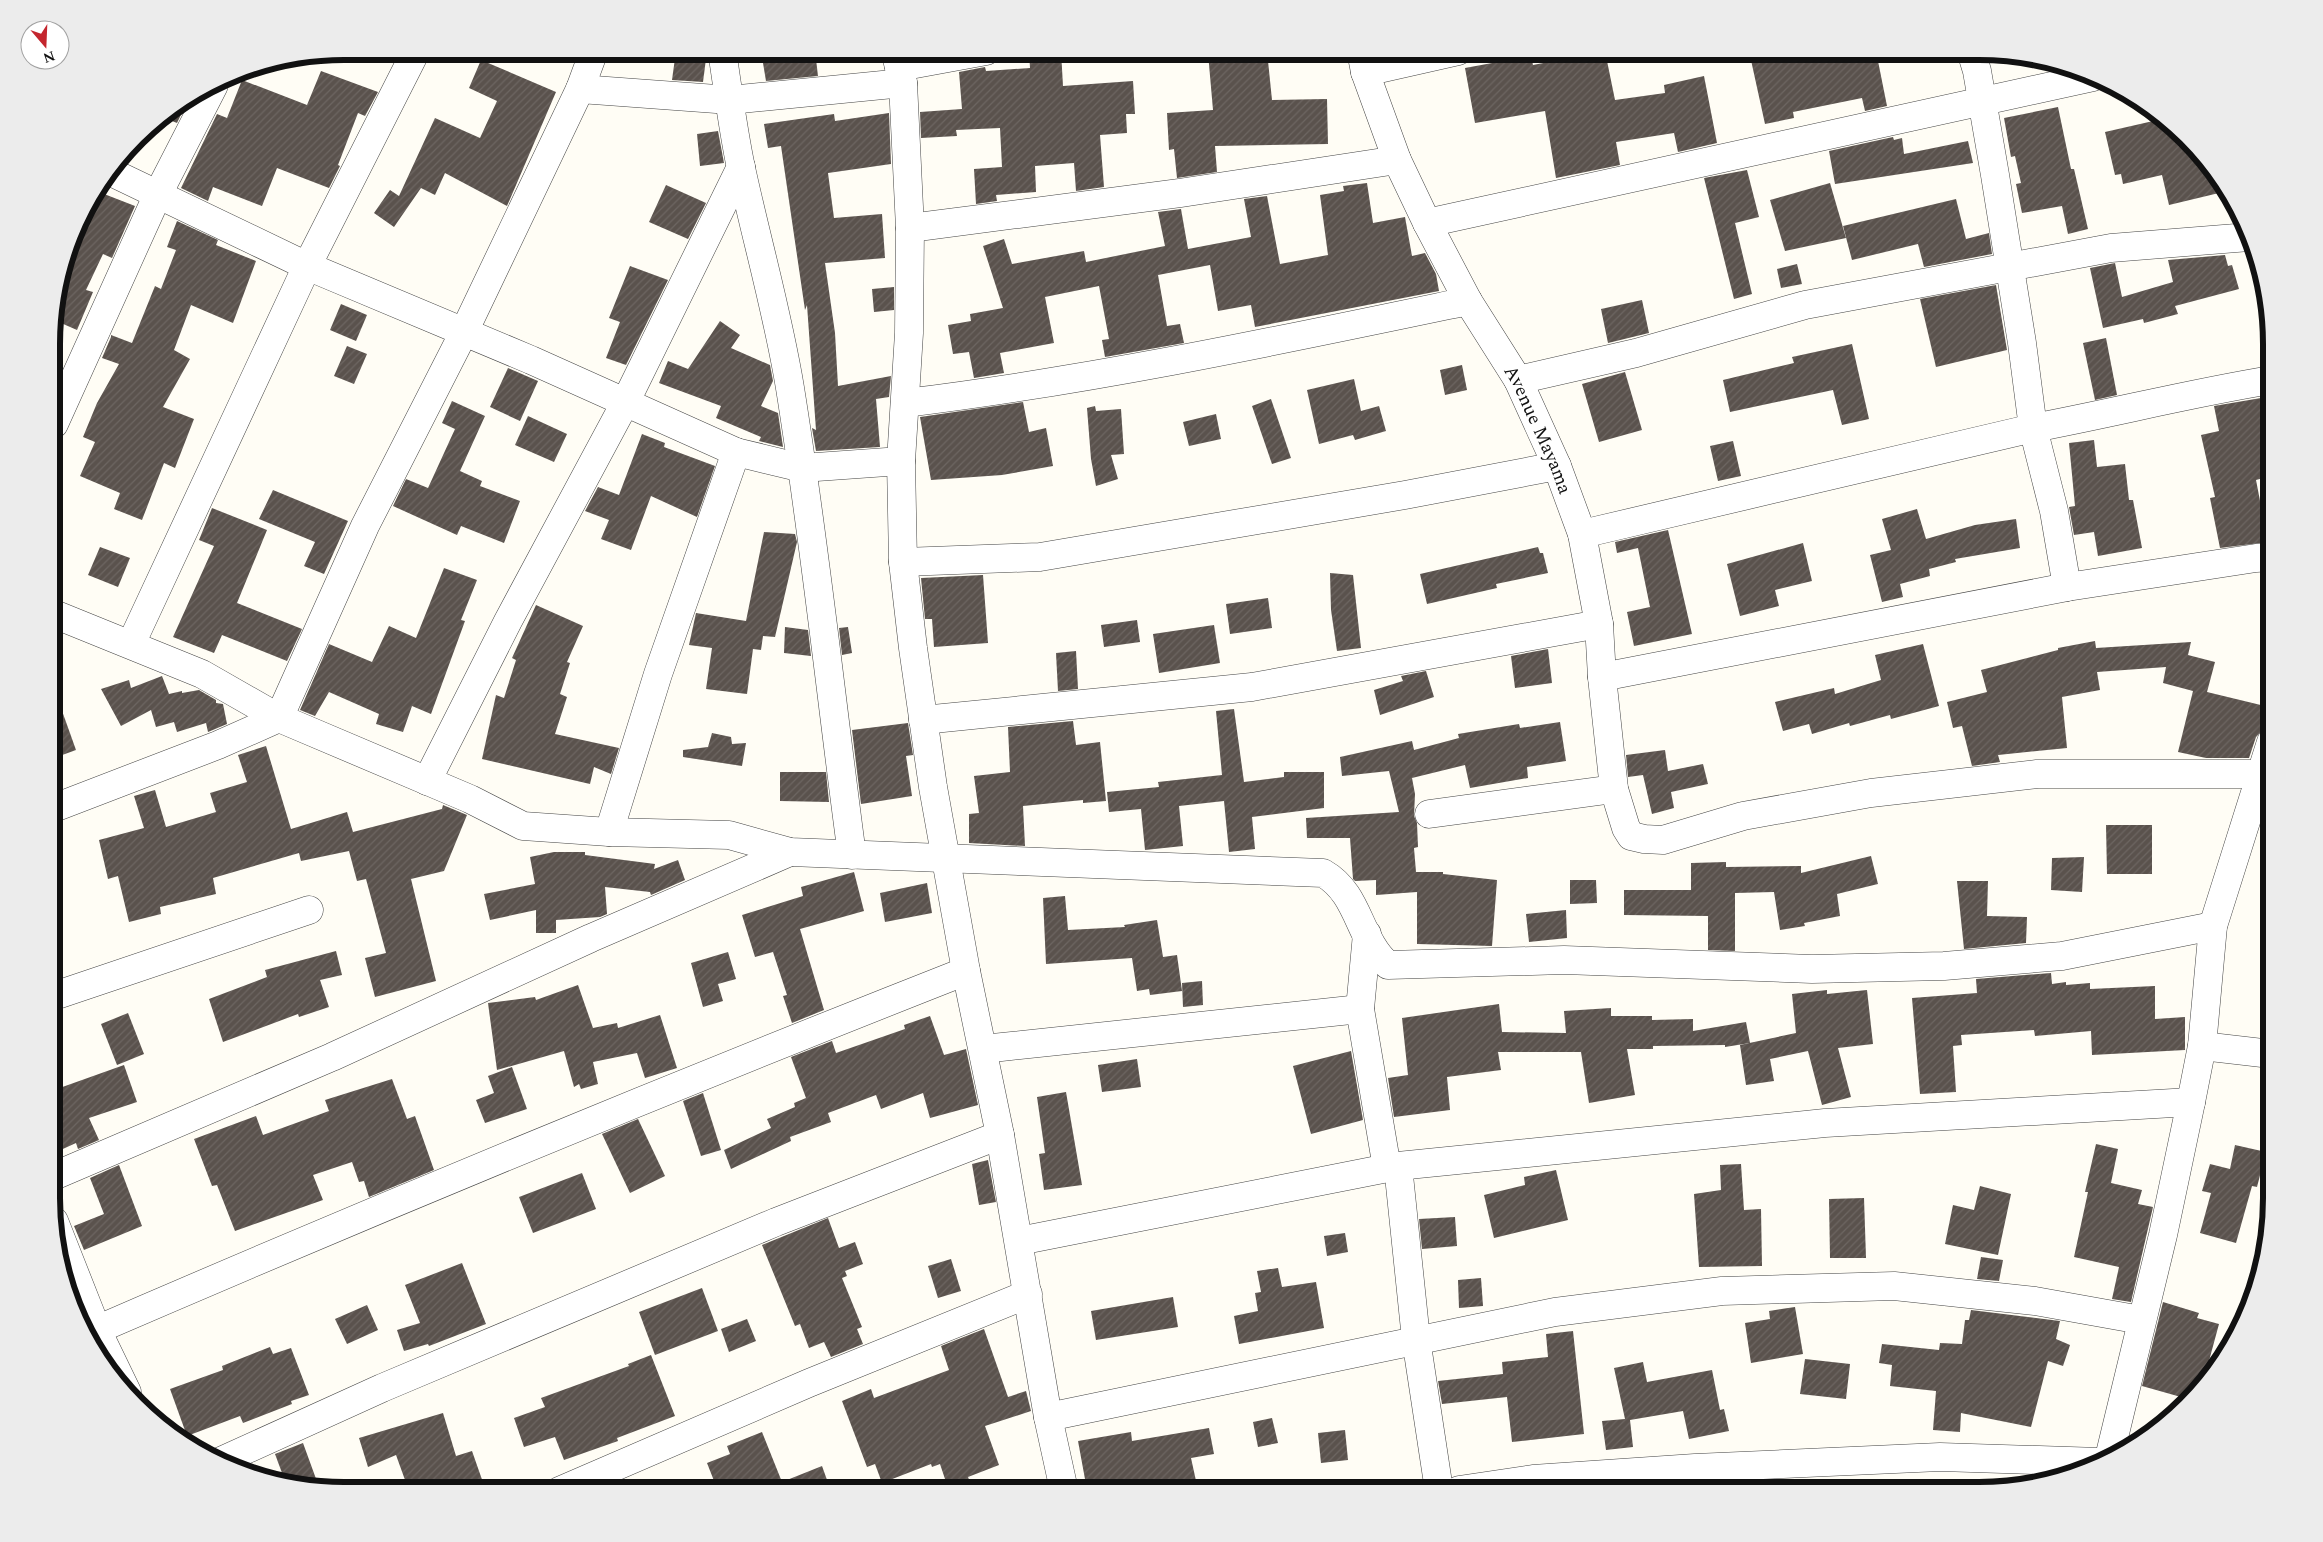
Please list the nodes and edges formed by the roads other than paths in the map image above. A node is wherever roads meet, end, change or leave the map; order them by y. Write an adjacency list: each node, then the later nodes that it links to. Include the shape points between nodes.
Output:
1 (411, 60): 21 (street)
2 (591, 60): 10 (street)
3 (723, 60): 12 (street)
4 (937, 60): 8 (street)
5 (1380, 60): 7 (street)
6 (1974, 60): 13 (street)
7 (1363, 62): 14 (street, Avenue Mayama)
8 (899, 67): 12 (street); 19 (street)
9 (2081, 79): 13 (street)
10 (580, 89): 12 (street); 24 (street)
11 (209, 94): 17 (street)
12 (730, 100): 15 (street)
13 (1981, 101): 18 (street); 22 (street)
14 (1397, 160): 18 (street, Avenue Mayama); 19 (street, via 1180,193)
15 (741, 167): 27 (street); 34 (street, via 790,386)
16 (116, 175): 17 (street)
17 (158, 194): 21 (street); 29 (street)
18 (1427, 223): 23 (street, Avenue Mayama)
19 (910, 228): 28 (street, via 909,333)
20 (2241, 237): 22 (street, via 2111,248)
21 (307, 266): 24 (street); 41 (street)
22 (2010, 267): 25 (street, via 1805,305 1636,353); 30 (street)
23 (1468, 301): 25 (street, Avenue Mayama); 28 (street, via 1048,383)
24 (463, 334): 27 (street, via 531,360); 43 (street, via 365,526)
25 (1518, 380): 33 (street, Avenue Mayama)
26 (2263, 381): 30 (street)
27 (625, 403): 31 (street); 47 (street)
28 (904, 403): 32 (street)
29 (60, 411)
30 (2033, 428): 35 (street); 38 (street, via 2054,511)
31 (736, 452): 34 (street); 51 (street, via 658,674)
32 (901, 461): 34 (street); 37 (street)
33 (1557, 466): 35 (street, Avenue Mayama); 37 (street, via 1405,495 1040,556)
34 (802, 468): 53 (street)
35 (1582, 534): 40 (street, Avenue Mayama)
36 (2263, 558): 38 (street)
37 (904, 562): 44 (street)
38 (2068, 587): 42 (street)
39 (60, 616): 41 (street)
40 (1599, 624): 42 (street, Avenue Mayama); 44 (street, via 1252,687)
41 (131, 644): 43 (street, via 202,674)
42 (1602, 677): 48 (street, Avenue Mayama)
43 (279, 718): 47 (street); 49 (street)
44 (923, 720): 54 (street)
45 (2263, 765): 46 (street)
46 (2260, 774): 48 (street, Avenue Mayama, via 2037,774 1872,793 1743,816 1663,840 1631,836); 56 (street)
47 (427, 781): 51 (street, via 522,826)
48 (1614, 789): 50 (street)
49 (60, 806)
50 (1429, 814)
51 (610, 832): 52 (street, via 729,835)
52 (790, 852): 53 (street); 67 (street, via 591,938 332,1058)
53 (852, 855): 54 (street)
54 (947, 858): 57 (street, via 1323,873 1344,889); 58 (street)
55 (309, 910): 59 (street)
56 (2213, 926): 57 (street, via 2062,956 1944,966 1812,969 1564,960 1388,965 1378,957); 61 (street)
57 (1366, 934): 60 (street)
58 (966, 971): 62 (street); 73 (street, via 429,1187)
59 (60, 994)
60 (1360, 1009): 62 (street); 66 (street)
61 (2202, 1046): 63 (street); 64 (street)
62 (983, 1048): 65 (street)
63 (2263, 1053)
64 (2191, 1102): 66 (street, via 1825,1123); 71 (street, via 2163,1235)
65 (1000, 1135): 68 (street); 77 (street, via 776,1222 382,1388)
66 (1392, 1168): 68 (street); 74 (street)
67 (60, 1173)
68 (1019, 1241): 70 (street)
69 (65, 1254): 72 (street)
70 (1028, 1294): 75 (street); 79 (street, via 809,1383)
71 (2140, 1320): 74 (street, via 2035,1301 1894,1286 1722,1291 1555,1312); 76 (street)
72 (89, 1322)
73 (93, 1331)
74 (1416, 1339): 75 (street); 81 (street)
75 (1048, 1417): 80 (street)
76 (2110, 1450)
77 (229, 1457)
78 (2083, 1462): 82 (street, via 1940,1458 1744,1466)
79 (580, 1482)
80 (1056, 1482)
81 (1438, 1482)
82 (1514, 1482)

